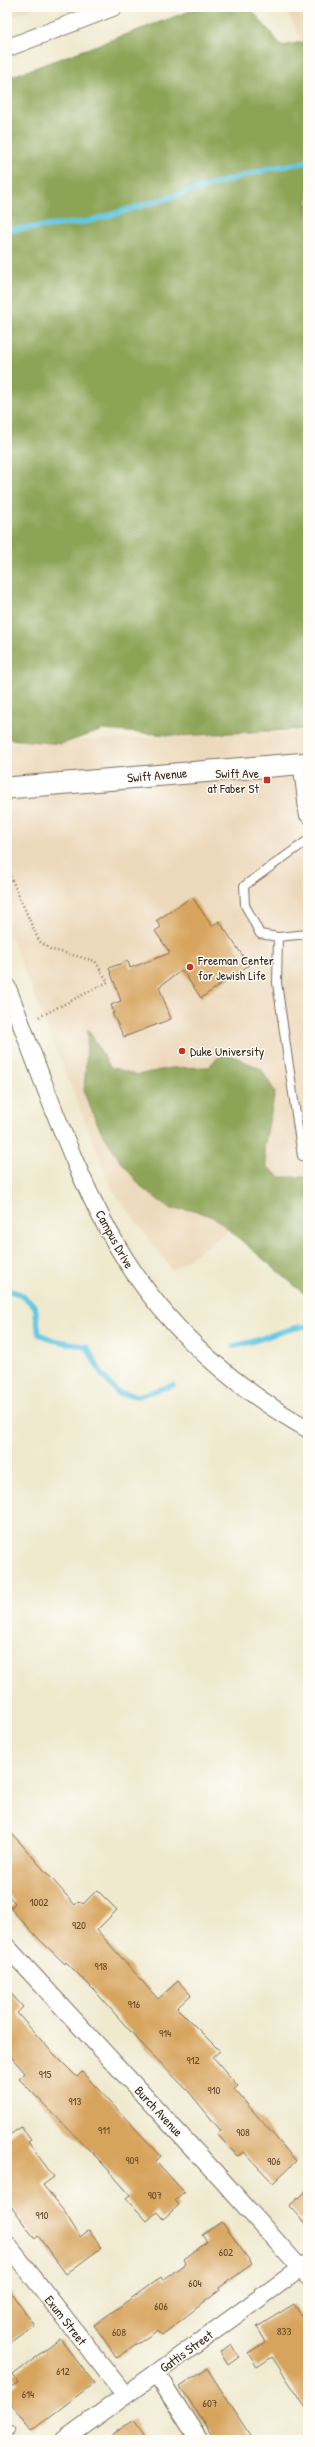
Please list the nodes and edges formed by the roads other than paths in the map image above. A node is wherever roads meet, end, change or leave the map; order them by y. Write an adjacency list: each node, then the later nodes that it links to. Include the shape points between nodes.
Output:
1 (114, 7): 2 (street)
2 (87, 12): 3 (street)
3 (7, 48)
4 (305, 763): 5 (street, Swift Avenue); 6 (street)
5 (7, 788)
6 (308, 814)
7 (308, 840): 9 (lane, via 244,886 245,906 260,934)
8 (308, 934): 9 (lane)
9 (278, 937): 11 (lane, via 277,983 302,1156)
10 (7, 987): 12 (street, Campus Drive, via 90,1194 131,1269 170,1319 210,1359 267,1403)
11 (308, 1158)
12 (308, 1429)
13 (8, 1951): 15 (street, Burch Avenue)
14 (7, 2244): 17 (street, Exum Street)
15 (305, 2269): 16 (street, Gattis Street)
16 (156, 2373): 17 (street, Gattis Street); 19 (street)
17 (125, 2395): 18 (street, Gattis Street)
18 (64, 2440)
19 (199, 2440)

